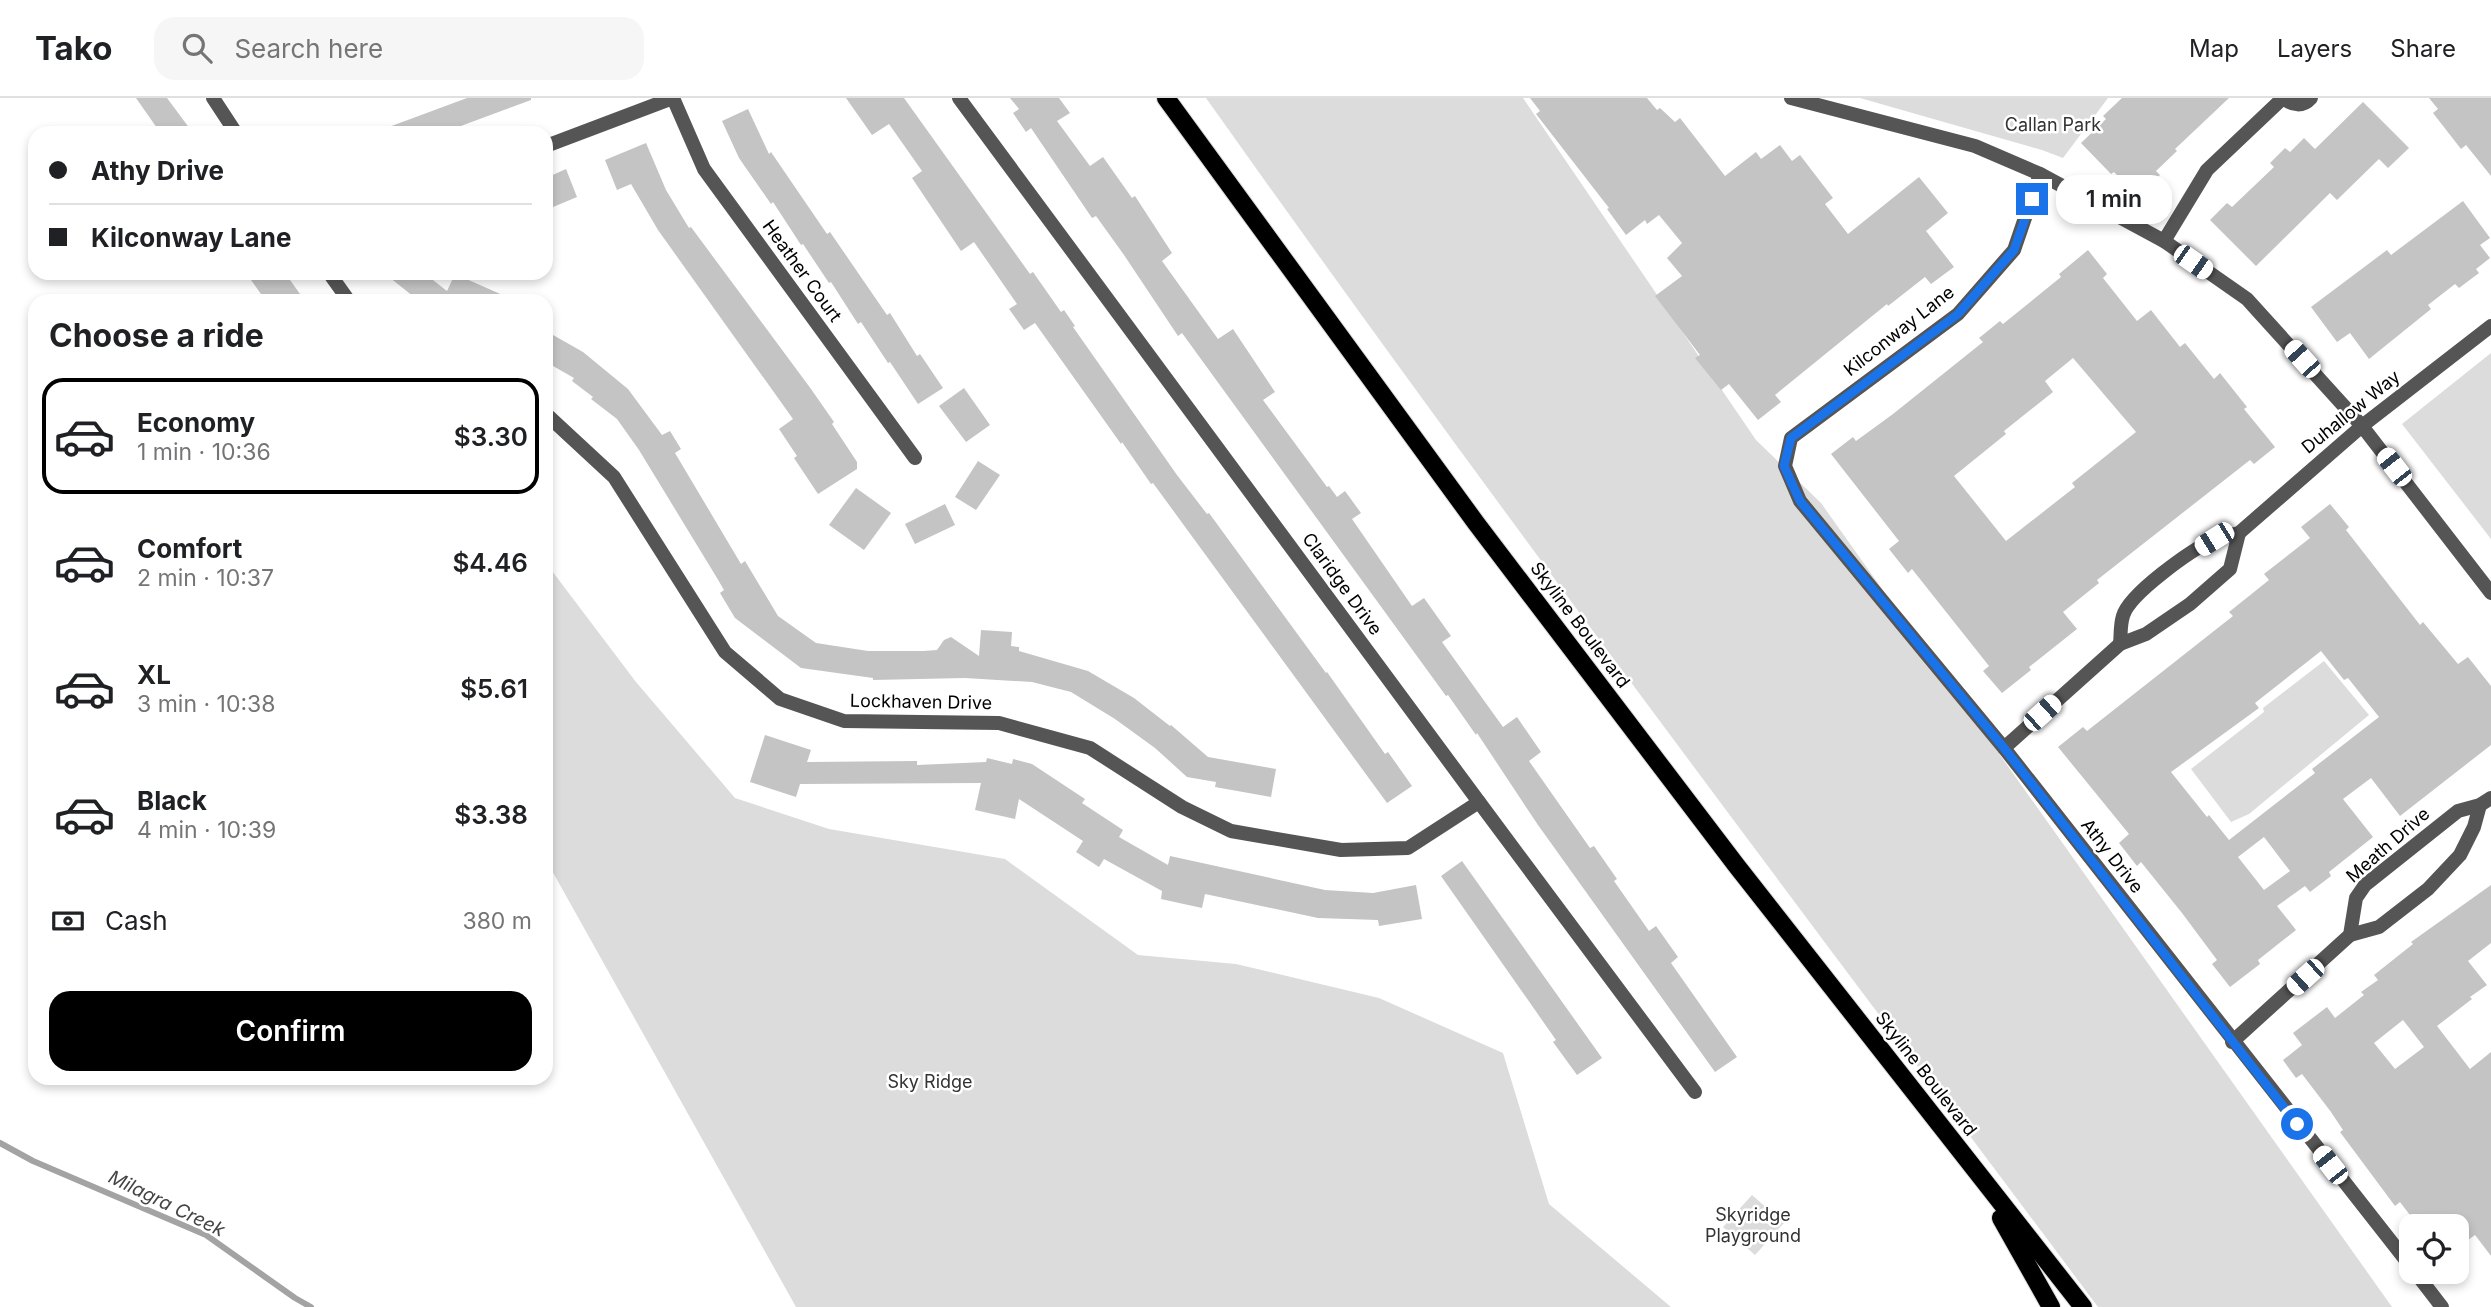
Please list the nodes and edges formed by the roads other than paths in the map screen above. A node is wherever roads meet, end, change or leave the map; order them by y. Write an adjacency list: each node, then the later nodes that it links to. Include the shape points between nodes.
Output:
1 (213, 98): 8 (street)
2 (673, 98): 9 (street); 15 (street, Heather Court, via 704,169)
3 (959, 98): 21 (street, Claridge Drive)
4 (1166, 98): 26 (main road, Skyline Boulevard, via 1476,523)
5 (1791, 98): 10 (street, via 1975,146)
6 (2283, 98): 7 (street, via 2295,105); 11 (street, via 2207,170)
7 (2311, 98)
8 (231, 126)
9 (553, 143)
10 (2040, 174): 11 (street); 16 (street, Kilconway Lane, via 2014,250 1958,314 1791,438)
11 (2164, 241): 14 (street, via 2247,299)
12 (2491, 326): 14 (street, Duhallow Way)
13 (553, 420): 21 (street, Lockhaven Drive, via 614,477 725,652 779,699 844,721 999,723 1090,748 1182,807 1231,831 1341,850 1408,848)
14 (2362, 426): 17 (street, Duhallow Way); 18 (street)
15 (915, 458)
16 (1784, 466): 20 (street, Athy Drive, via 1800,501)
17 (2239, 533): 19 (street, via 2230,569 2146,634); 19 (street, Duhallow Way, via 2214,539 2130,602 2123,616)
18 (2491, 593)
19 (2120, 644): 20 (street)
20 (2004, 748): 24 (street, Athy Drive)
21 (1479, 802): 25 (street, Claridge Drive)
22 (2485, 802): 23 (street, Meath Drive, via 2460,856 2428,890 2379,927); 23 (street, Meath Drive, via 2458,811 2365,885 2356,898)
23 (2350, 935): 24 (street, Meath Drive)
24 (2232, 1042): 27 (street, Athy Drive)
25 (1695, 1092)
26 (1973, 1169): 29 (main road); 30 (main road, Skyline Boulevard); 31 (main road, Skyline Boulevard)
27 (2399, 1252)
28 (2424, 1284): 32 (street, Athy Drive)
29 (2052, 1307)
30 (2071, 1307)
31 (2083, 1307)
32 (2442, 1307)

